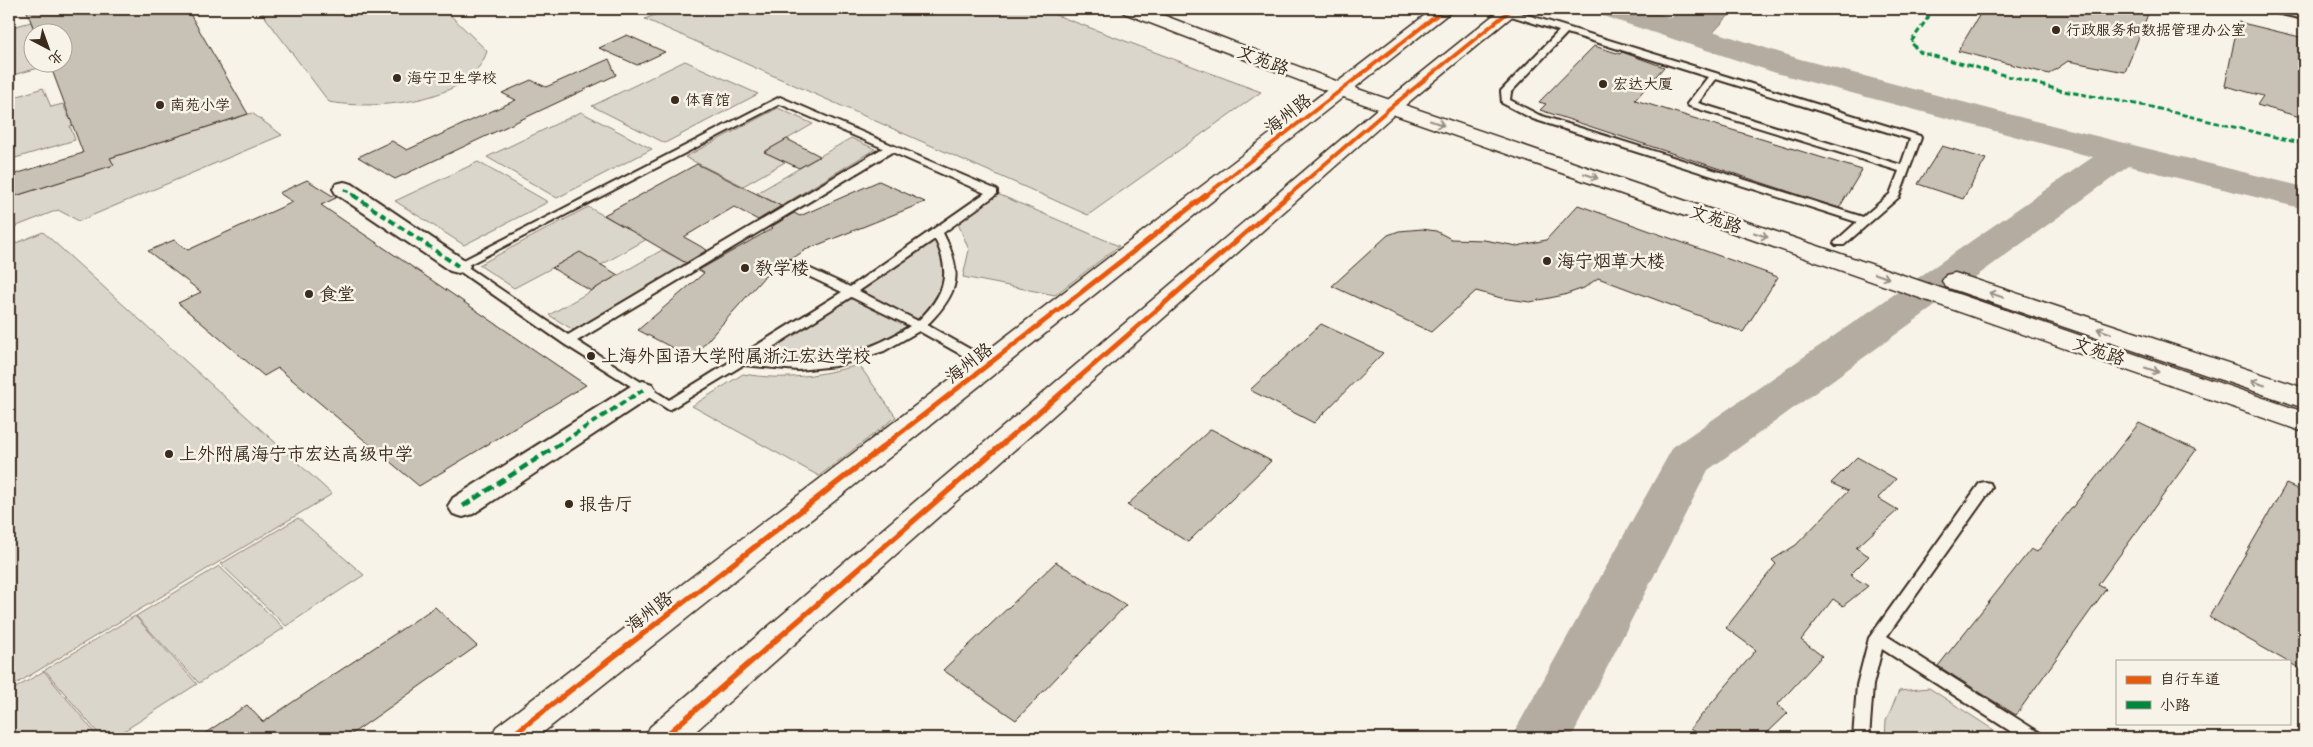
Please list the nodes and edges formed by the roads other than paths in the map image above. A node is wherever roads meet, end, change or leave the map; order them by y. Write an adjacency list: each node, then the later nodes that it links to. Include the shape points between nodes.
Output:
1 (1131, 9): 9 (main road, 文苑路)
2 (1163, 9): 9 (main road, 文苑路)
3 (1445, 9): 9 (main road, 海州路)
4 (2282, 9): 6 (street)
5 (1510, 10): 7 (lane); 10 (main road)
6 (2304, 14)
7 (1566, 30): 8 (lane); 14 (lane, via 1506,91 1505,101 1536,117)
8 (1714, 76): 12 (lane, via 1916,138); 12 (lane, via 1692,104)
9 (1348, 85): 10 (main road, 文苑路); 23 (main road, 海州路)
10 (1399, 102): 16 (main road, 文苑路); 31 (main road)
11 (891, 148): 15 (lane, via 993,192); 18 (lane, via 780,100); 22 (lane)
12 (1904, 169): 14 (lane, via 1895,195)
13 (344, 189): 18 (street)
14 (1864, 221): 16 (lane)
15 (937, 232): 19 (lane); 21 (lane, via 950,259 949,285 938,305)
16 (1844, 250): 20 (main road, 文苑路)
17 (787, 262): 19 (lane)
18 (458, 266): 22 (lane)
19 (851, 292): 21 (lane); 21 (lane, via 742,361 794,367 842,361 885,346); 24 (lane, via 669,406)
20 (2033, 318): 25 (main road, 文苑路, one-way to 20); 26 (main road, 文苑路, one-way to 26)
21 (919, 326): 23 (lane)
22 (568, 341): 24 (lane)
23 (989, 365): 30 (main road, 海州路)
24 (643, 390): 28 (street)
25 (2304, 398)
26 (2304, 422)
27 (1985, 487): 29 (lane)
28 (464, 506)
29 (1877, 638): 32 (lane, via 1865,684); 33 (lane)
30 (509, 738)
31 (662, 738)
32 (1861, 738)
33 (2034, 738)

